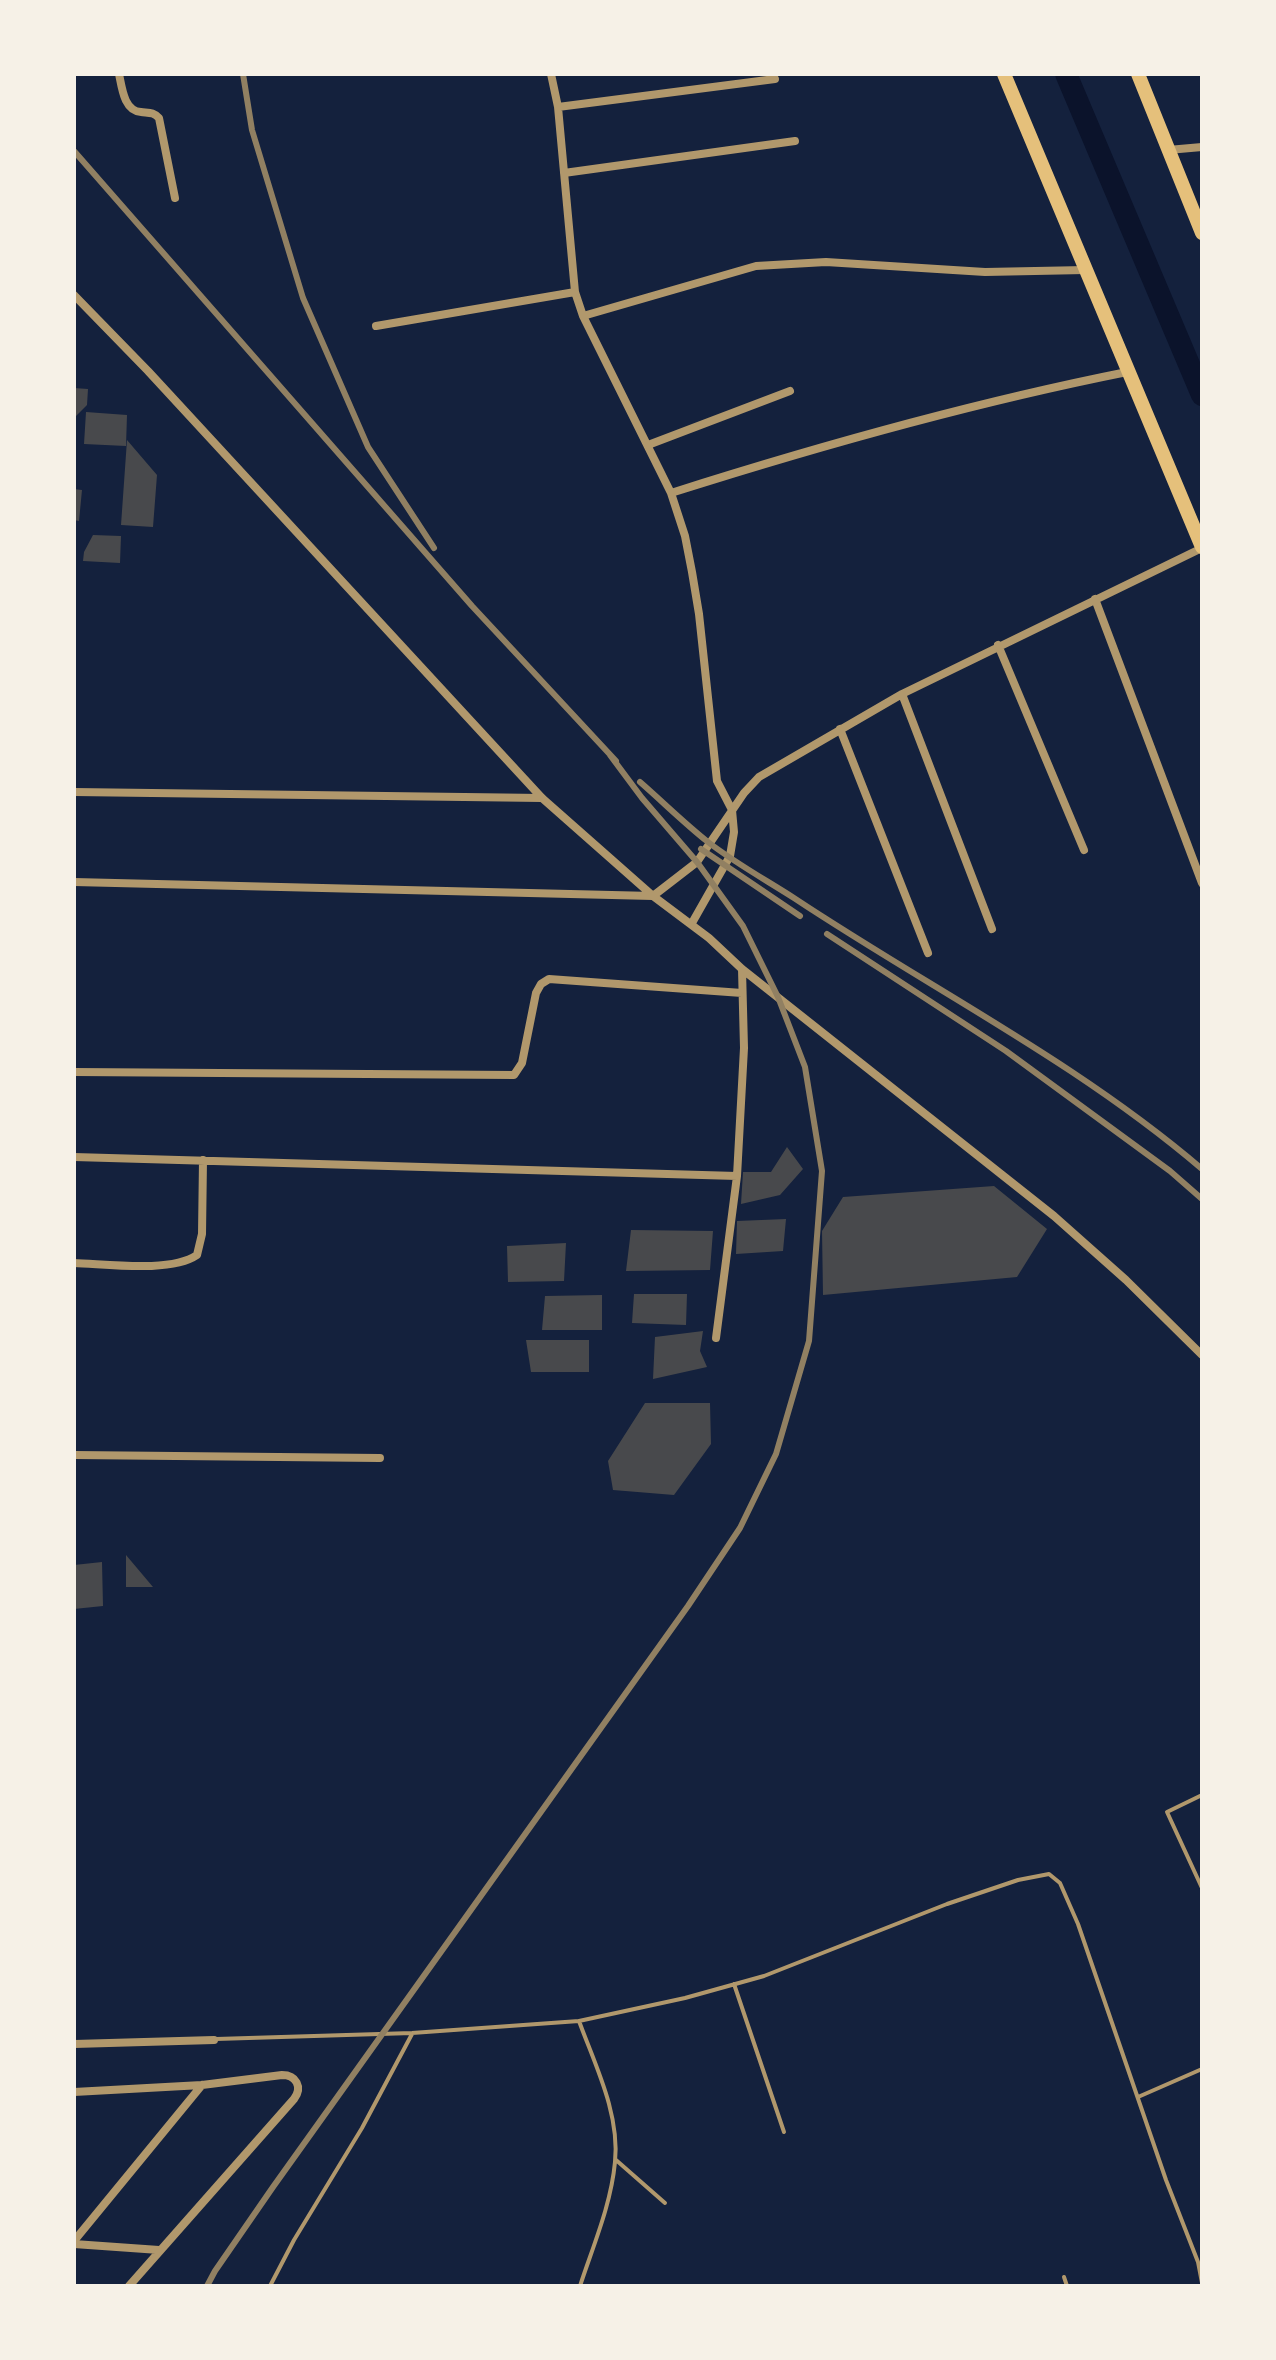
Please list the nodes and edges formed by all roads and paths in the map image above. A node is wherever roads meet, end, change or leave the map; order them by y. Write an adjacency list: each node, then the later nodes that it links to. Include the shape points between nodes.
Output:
1 (119, 74): 11 (street, via 131,109 159,118)
2 (551, 74): 6 (street)
3 (1004, 74): 13 (main road)
4 (1138, 74): 9 (main road)
5 (775, 79): 6 (street)
6 (558, 107): 10 (street)
7 (795, 141): 10 (street)
8 (1202, 147): 9 (street)
9 (1168, 150): 12 (main road)
10 (564, 173): 14 (street)
11 (175, 198)
12 (1202, 233)
13 (1085, 270): 16 (street, via 985,272 826,262 756,266); 18 (main road)
14 (575, 292): 16 (street); 17 (street)
15 (74, 295): 28 (street)
16 (583, 316): 20 (street)
17 (376, 326)
18 (1127, 372): 21 (street, via 867,433); 22 (main road)
19 (790, 391): 20 (street)
20 (648, 445): 21 (street)
21 (671, 493): 29 (street, via 699,614 717,781)
22 (1202, 548): 23 (street)
23 (1095, 599): 24 (street); 32 (street)
24 (998, 645): 25 (street); 30 (street)
25 (902, 694): 26 (street); 35 (street)
26 (840, 729): 29 (street, via 759,777); 36 (street)
27 (74, 792): 28 (street)
28 (542, 798): 33 (street)
29 (732, 810): 33 (street, via 697,862); 34 (street, via 730,856)
30 (1084, 850)
31 (74, 882): 33 (street)
32 (1202, 883)
33 (656, 894): 34 (street)
34 (694, 922): 37 (street)
35 (992, 929)
36 (928, 953)
37 (742, 969): 38 (street); 45 (street, via 1054,1216)
38 (742, 993): 39 (street, via 549,979 536,993 522,1063 514,1075); 42 (street)
39 (74, 1072)
40 (74, 1157): 41 (street)
41 (203, 1160): 42 (street); 43 (street, via 197,1255 187,1262 145,1265)
42 (737, 1176): 44 (street)
43 (74, 1263)
44 (716, 1338)
45 (1202, 1355)
46 (74, 1455): 47 (street)
47 (380, 1458)
48 (1202, 1795): 49 (lane, via 1167,1812)
49 (1202, 1888)
50 (734, 1984): 51 (lane); 58 (lane, via 947,1904 1049,1874 1060,1883 1078,1924); 59 (lane)
51 (579, 2021): 52 (lane); 60 (lane, via 611,2110)
52 (412, 2033): 53 (lane); 67 (lane)
53 (214, 2040): 54 (street)
54 (74, 2044)
55 (1202, 2069): 58 (lane)
56 (202, 2085): 57 (street); 62 (street); 63 (street, via 288,2075 299,2088)
57 (74, 2092)
58 (1138, 2097): 65 (lane)
59 (784, 2132)
60 (616, 2160): 61 (lane); 68 (lane)
61 (665, 2203)
62 (74, 2242): 63 (street)
63 (159, 2250): 66 (street)
64 (1064, 2277): 69 (lane)
65 (1202, 2283)
66 (129, 2286)
67 (270, 2286)
68 (580, 2286)
69 (1067, 2286)

